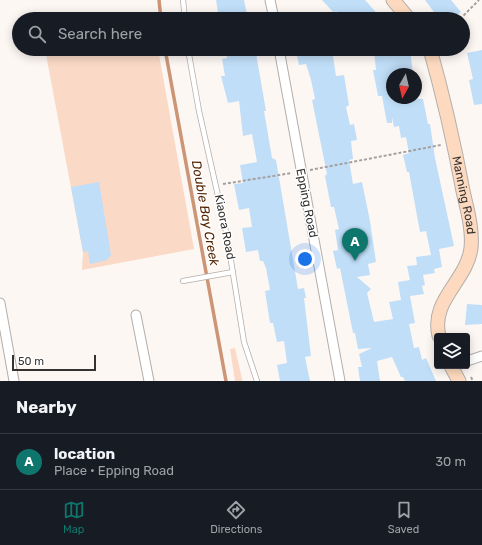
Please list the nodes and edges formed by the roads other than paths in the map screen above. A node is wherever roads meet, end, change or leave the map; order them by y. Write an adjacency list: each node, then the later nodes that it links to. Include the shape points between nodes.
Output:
1 (183, 0): 4 (lane)
2 (270, 0): 5 (street)
3 (393, 0): 6 (street)
4 (184, 12)
5 (273, 12)
6 (403, 12)
7 (189, 56): 10 (lane, Kiaora Road)
8 (280, 56): 21 (street, Epping Road)
9 (432, 56): 14 (street, Manning Road, via 472,234 471,249 461,276 438,312)
10 (233, 272): 11 (lane); 20 (lane, Kiaora Road, via 244,342)
11 (183, 281)
12 (0, 303): 18 (street)
13 (136, 315): 19 (street)
14 (439, 333)
15 (482, 356): 16 (street)
16 (470, 360)
17 (453, 369): 22 (street)
18 (14, 381)
19 (149, 381)
20 (257, 381)
21 (340, 381)
22 (459, 381)

